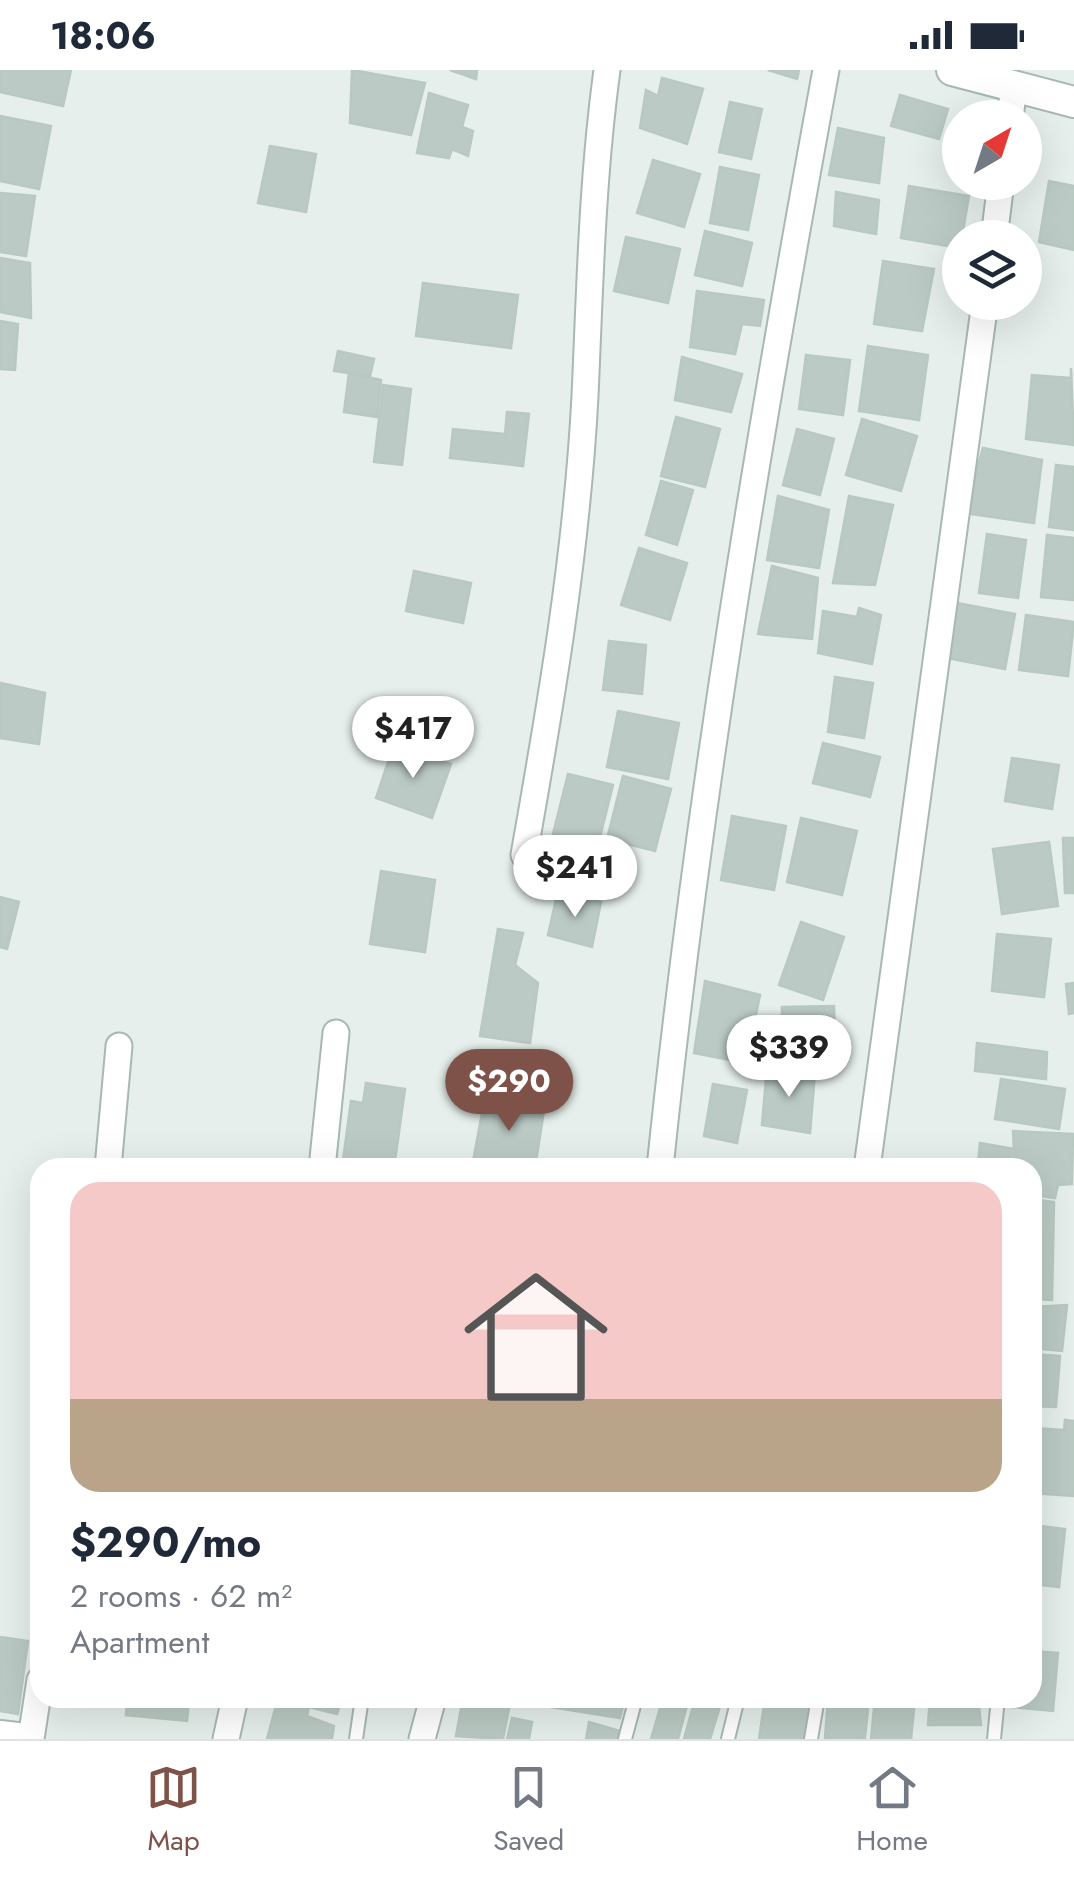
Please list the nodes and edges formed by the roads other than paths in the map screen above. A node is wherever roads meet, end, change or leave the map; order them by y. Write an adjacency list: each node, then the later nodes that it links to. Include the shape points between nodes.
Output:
1 (607, 70): 8 (street, via 594,163 585,396 564,626)
2 (826, 70): 13 (street, via 682,953)
3 (952, 70): 4 (street)
4 (1014, 86): 5 (street); 6 (street)
5 (1012, 100)
6 (1074, 102)
7 (983, 320): 14 (street)
8 (524, 856)
9 (336, 1033): 12 (street)
10 (120, 1046): 11 (street)
11 (109, 1158)
12 (323, 1158)
13 (661, 1158)
14 (869, 1158)
15 (35, 1708): 24 (street)
16 (233, 1708): 25 (street)
17 (361, 1708): 26 (lane)
18 (430, 1708): 27 (street)
19 (633, 1708): 28 (lane)
20 (736, 1708): 29 (lane)
21 (816, 1708): 30 (lane)
22 (997, 1708): 31 (lane)
23 (0, 1736): 24 (street)
24 (29, 1739)
25 (226, 1739)
26 (356, 1739)
27 (422, 1739)
28 (625, 1739)
29 (728, 1739)
30 (811, 1739)
31 (994, 1739)

